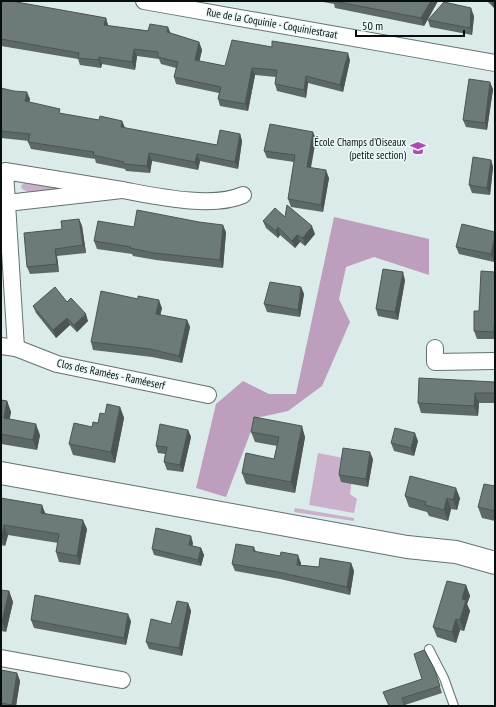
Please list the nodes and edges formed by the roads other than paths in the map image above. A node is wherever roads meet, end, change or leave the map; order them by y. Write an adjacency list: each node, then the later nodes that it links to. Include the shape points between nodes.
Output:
1 (144, 1): 2 (street, Rue de la Coquinie - Coquiniestraat)
2 (495, 63)
3 (3, 170): 4 (street, Clos des Ramées - Raméeserf); 6 (street, Clos des Ramées - Raméeserf)
4 (122, 190): 5 (street, Clos des Ramées - Raméeserf, via 181,201 233,200); 6 (street, Clos des Ramées - Raméeserf)
5 (242, 195)
6 (7, 203): 7 (street, Clos des Ramées - Raméeserf)
7 (8, 347): 10 (street, Clos des Ramées - Raméeserf, via 57,364)
8 (435, 348): 9 (street, via 435,362)
9 (495, 362)
10 (208, 395)
11 (1, 473): 12 (main road, via 407,547 456,552)
12 (495, 563)
13 (430, 649): 16 (lane)
14 (1, 658): 15 (street)
15 (122, 680)
16 (454, 706)

